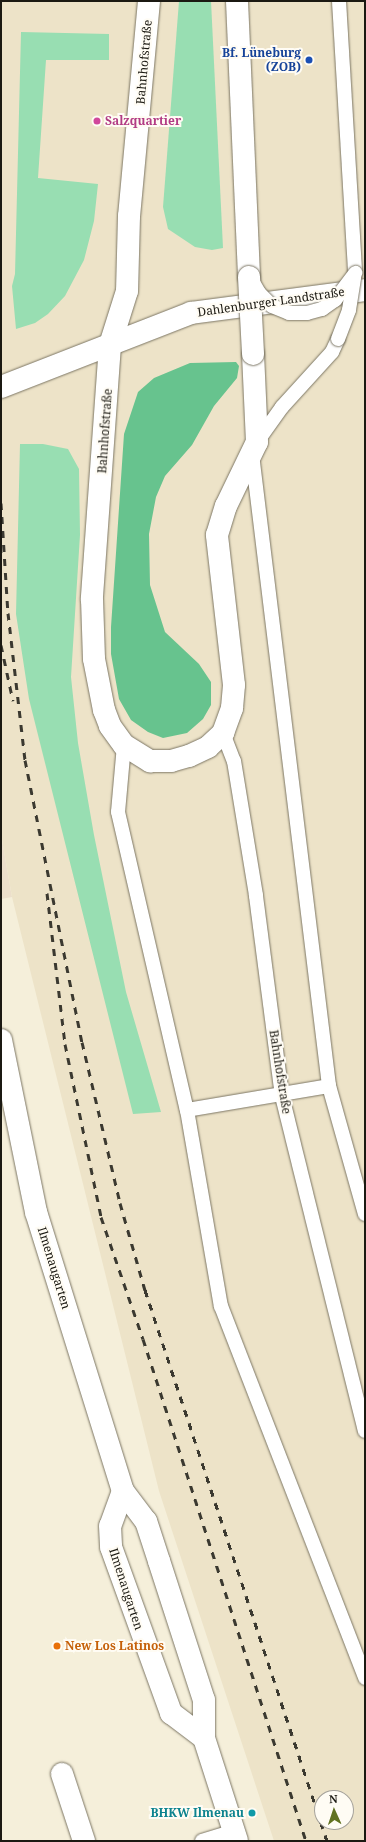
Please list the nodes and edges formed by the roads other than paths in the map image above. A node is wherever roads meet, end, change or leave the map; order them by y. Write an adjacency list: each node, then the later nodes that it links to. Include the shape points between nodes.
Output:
1 (149, 1): 6 (street, Bahnhofstraße, via 129,216 127,291)
2 (237, 1): 4 (street, Bahnhofstraße)
3 (338, 1): 5 (lane, Bahnhofstraße, via 352,233)
4 (249, 277): 5 (lane, bridge, via 259,293 272,306 289,313 307,313 322,309); 8 (street, Bahnhofstraße, bridge)
5 (360, 281): 6 (street, Dahlenburger Landstraße, via 191,313); 8 (lane, Bahnhofstraße, bridge, via 332,352 282,407)
6 (110, 345): 7 (street, Dahlenburger Landstraße); 10 (street, Bahnhofstraße, via 92,599 94,651 104,710 110,726)
7 (1, 387)
8 (254, 446): 9 (street, Bahnhofstraße, via 220,520 217,535 234,685 232,708); 12 (lane)
9 (223, 732): 10 (street, Bahnhofstraße, via 208,747 171,761 150,761); 13 (lane, Bahnhofstraße, via 234,761 256,896)
10 (124, 745): 14 (lane, via 118,812)
11 (1, 1040): 17 (street, Ilmenaugarten, via 36,1212)
12 (329, 1086): 13 (lane); 15 (lane)
13 (282, 1096): 14 (lane); 16 (lane, Bahnhofstraße)
14 (187, 1110): 18 (lane, via 221,1306)
15 (365, 1214)
16 (365, 1431)
17 (123, 1491): 19 (street, Ilmenaugarten, via 146,1521 204,1700); 19 (street, Ilmenaugarten, via 110,1526 111,1547 171,1713)
18 (365, 1678)
19 (204, 1738): 21 (street, Ilmenaugarten)
20 (62, 1774): 22 (street)
21 (235, 1836): 23 (lane)
22 (84, 1841)
23 (202, 1841)

